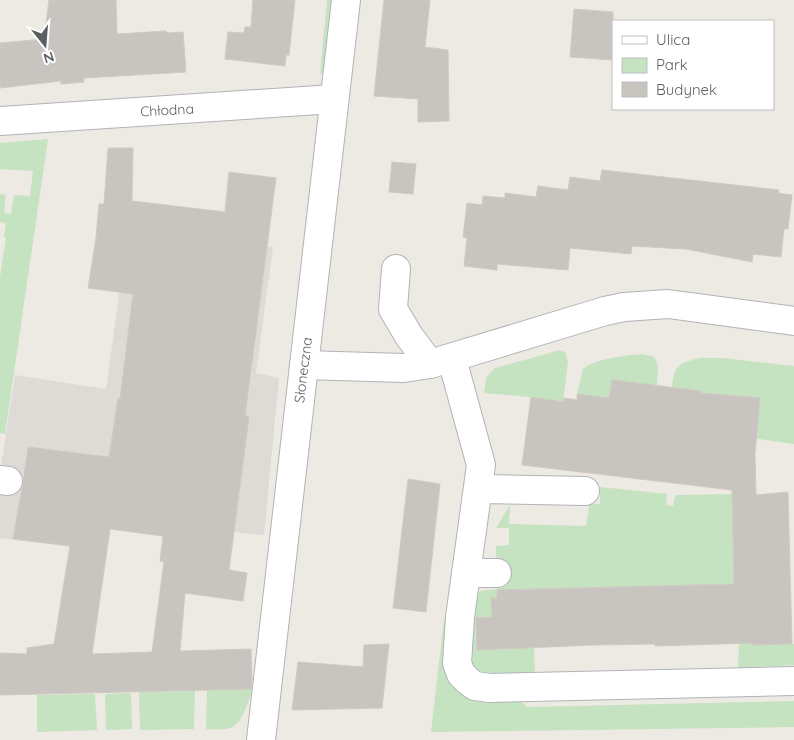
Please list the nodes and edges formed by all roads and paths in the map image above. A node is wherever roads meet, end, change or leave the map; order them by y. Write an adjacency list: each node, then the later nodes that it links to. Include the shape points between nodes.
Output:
1 (346, 0): 2 (street, Słoneczna)
2 (334, 99): 3 (street, Chłodna); 7 (street, Słoneczna)
3 (0, 121)
4 (396, 269): 6 (street, via 393,309 400,323)
5 (794, 321): 6 (street, via 668,304 624,307)
6 (441, 362): 7 (street, via 404,368); 8 (street, via 481,465)
7 (304, 364): 13 (street, Słoneczna)
8 (478, 489): 9 (street); 10 (street)
9 (585, 491)
10 (466, 573): 11 (street); 12 (street, via 457,663 461,674 481,688)
11 (497, 574)
12 (794, 681)
13 (261, 740)

